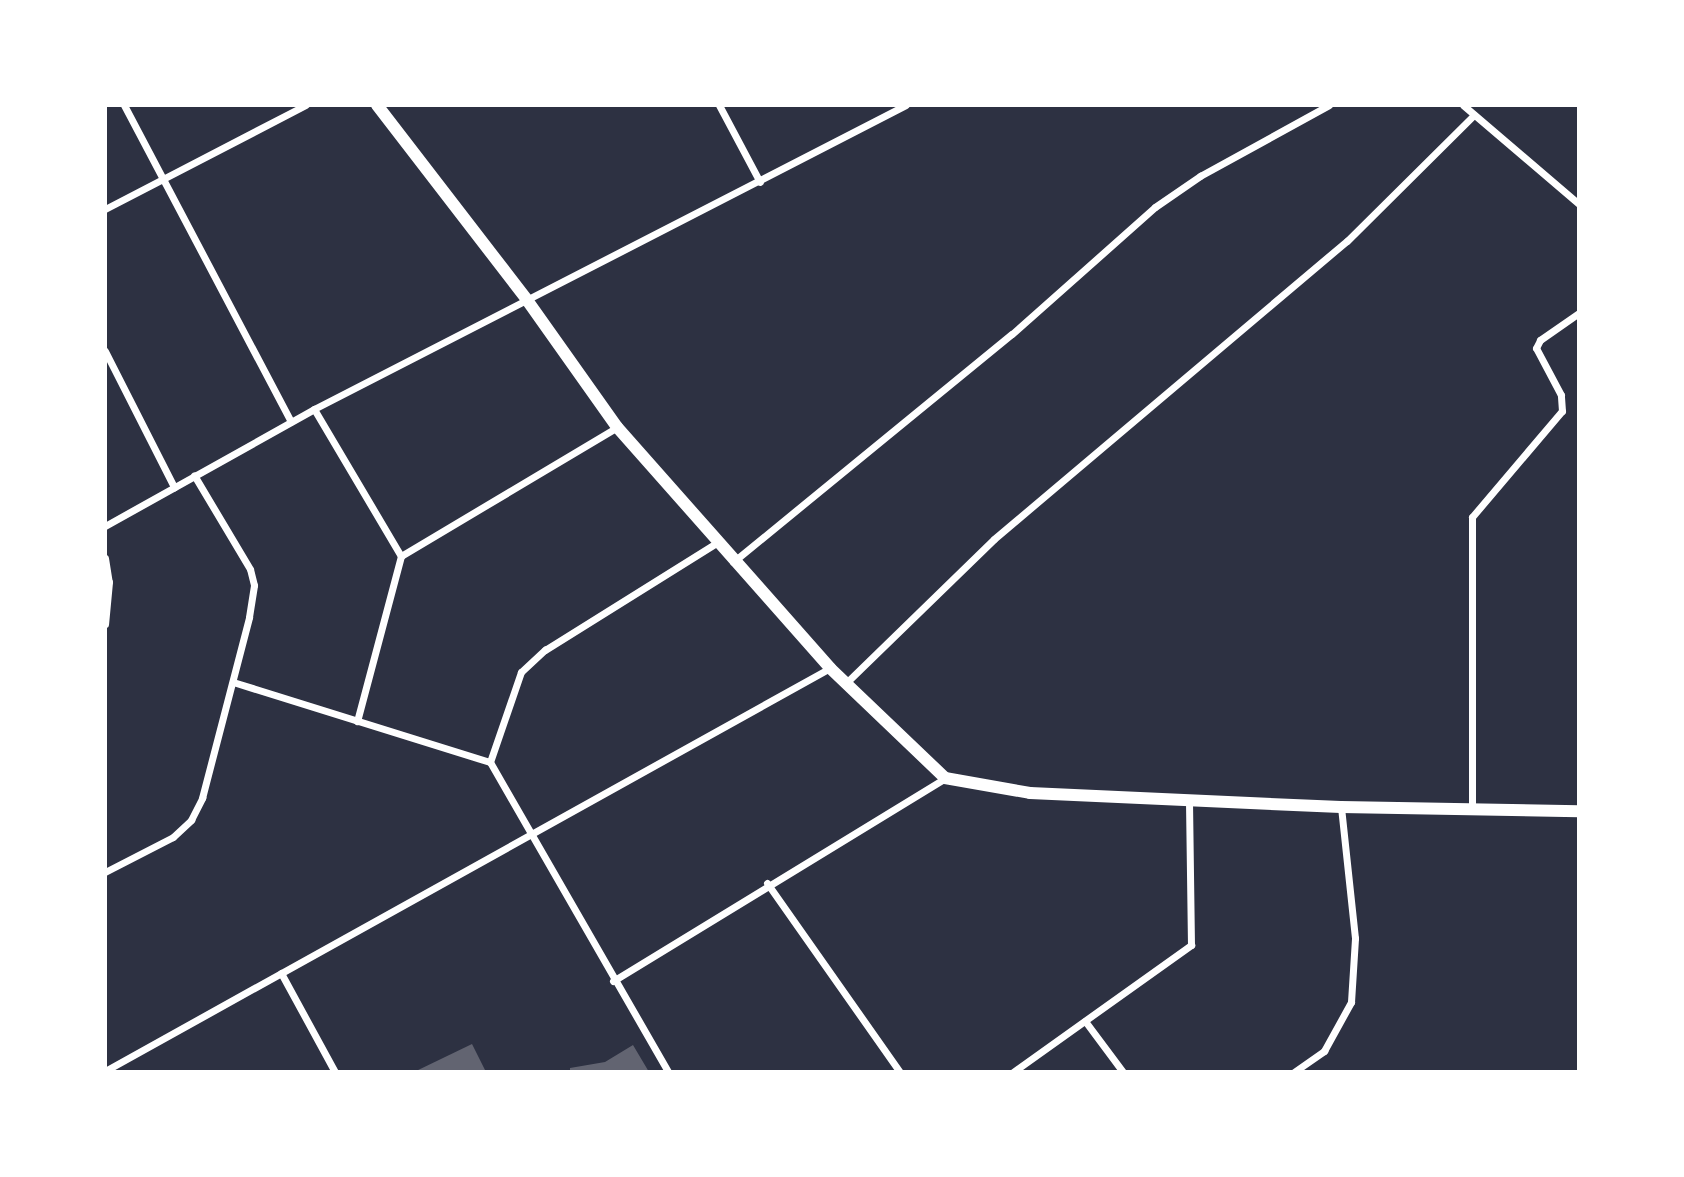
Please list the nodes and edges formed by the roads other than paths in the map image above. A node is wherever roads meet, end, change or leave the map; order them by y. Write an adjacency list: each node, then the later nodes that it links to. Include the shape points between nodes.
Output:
1 (124, 105): 9 (street)
2 (306, 105): 9 (street)
3 (377, 105): 13 (street)
4 (719, 105): 10 (street)
5 (906, 105): 10 (street)
6 (1329, 105): 25 (street, via 1200,176 1155,207 1012,334)
7 (1463, 105): 8 (street)
8 (1474, 115): 11 (street); 29 (street, via 1347,241 993,539)
9 (162, 178): 12 (street); 17 (street)
10 (760, 182): 13 (street)
11 (1579, 204)
12 (105, 209)
13 (527, 300): 16 (street); 18 (street)
14 (1579, 313): 35 (street, via 1540,340 1536,348 1561,395 1562,411 1472,517)
15 (105, 351): 20 (street)
16 (314, 409): 17 (street); 23 (street)
17 (291, 422): 19 (street)
18 (617, 427): 22 (street); 23 (street)
19 (194, 475): 20 (street); 28 (street, via 244,557 254,584)
20 (174, 486): 21 (street)
21 (105, 526)
22 (716, 543): 25 (street); 31 (street, via 545,650 521,672)
23 (401, 556): 30 (street)
24 (105, 558): 26 (street, via 109,605)
25 (732, 563): 27 (street)
26 (105, 624)
27 (830, 668): 29 (street); 37 (street)
28 (233, 682): 30 (street); 38 (street, via 202,798 191,820 173,837)
29 (846, 684): 32 (street)
30 (357, 721): 31 (street)
31 (491, 762): 37 (street)
32 (945, 778): 33 (street, via 1030,793); 39 (street)
33 (1189, 800): 34 (street); 42 (street, via 1191,945)
34 (1341, 807): 35 (street); 49 (street, via 1355,938 1352,1002 1324,1051)
35 (1472, 809): 36 (street)
36 (1579, 811)
37 (529, 834): 40 (street); 41 (street)
38 (105, 872)
39 (767, 883): 41 (street); 46 (street)
40 (281, 973): 43 (street); 44 (street)
41 (613, 981): 45 (street)
42 (1085, 1021): 47 (street); 48 (street)
43 (105, 1071)
44 (335, 1072)
45 (668, 1072)
46 (900, 1072)
47 (1013, 1072)
48 (1123, 1072)
49 (1294, 1072)

